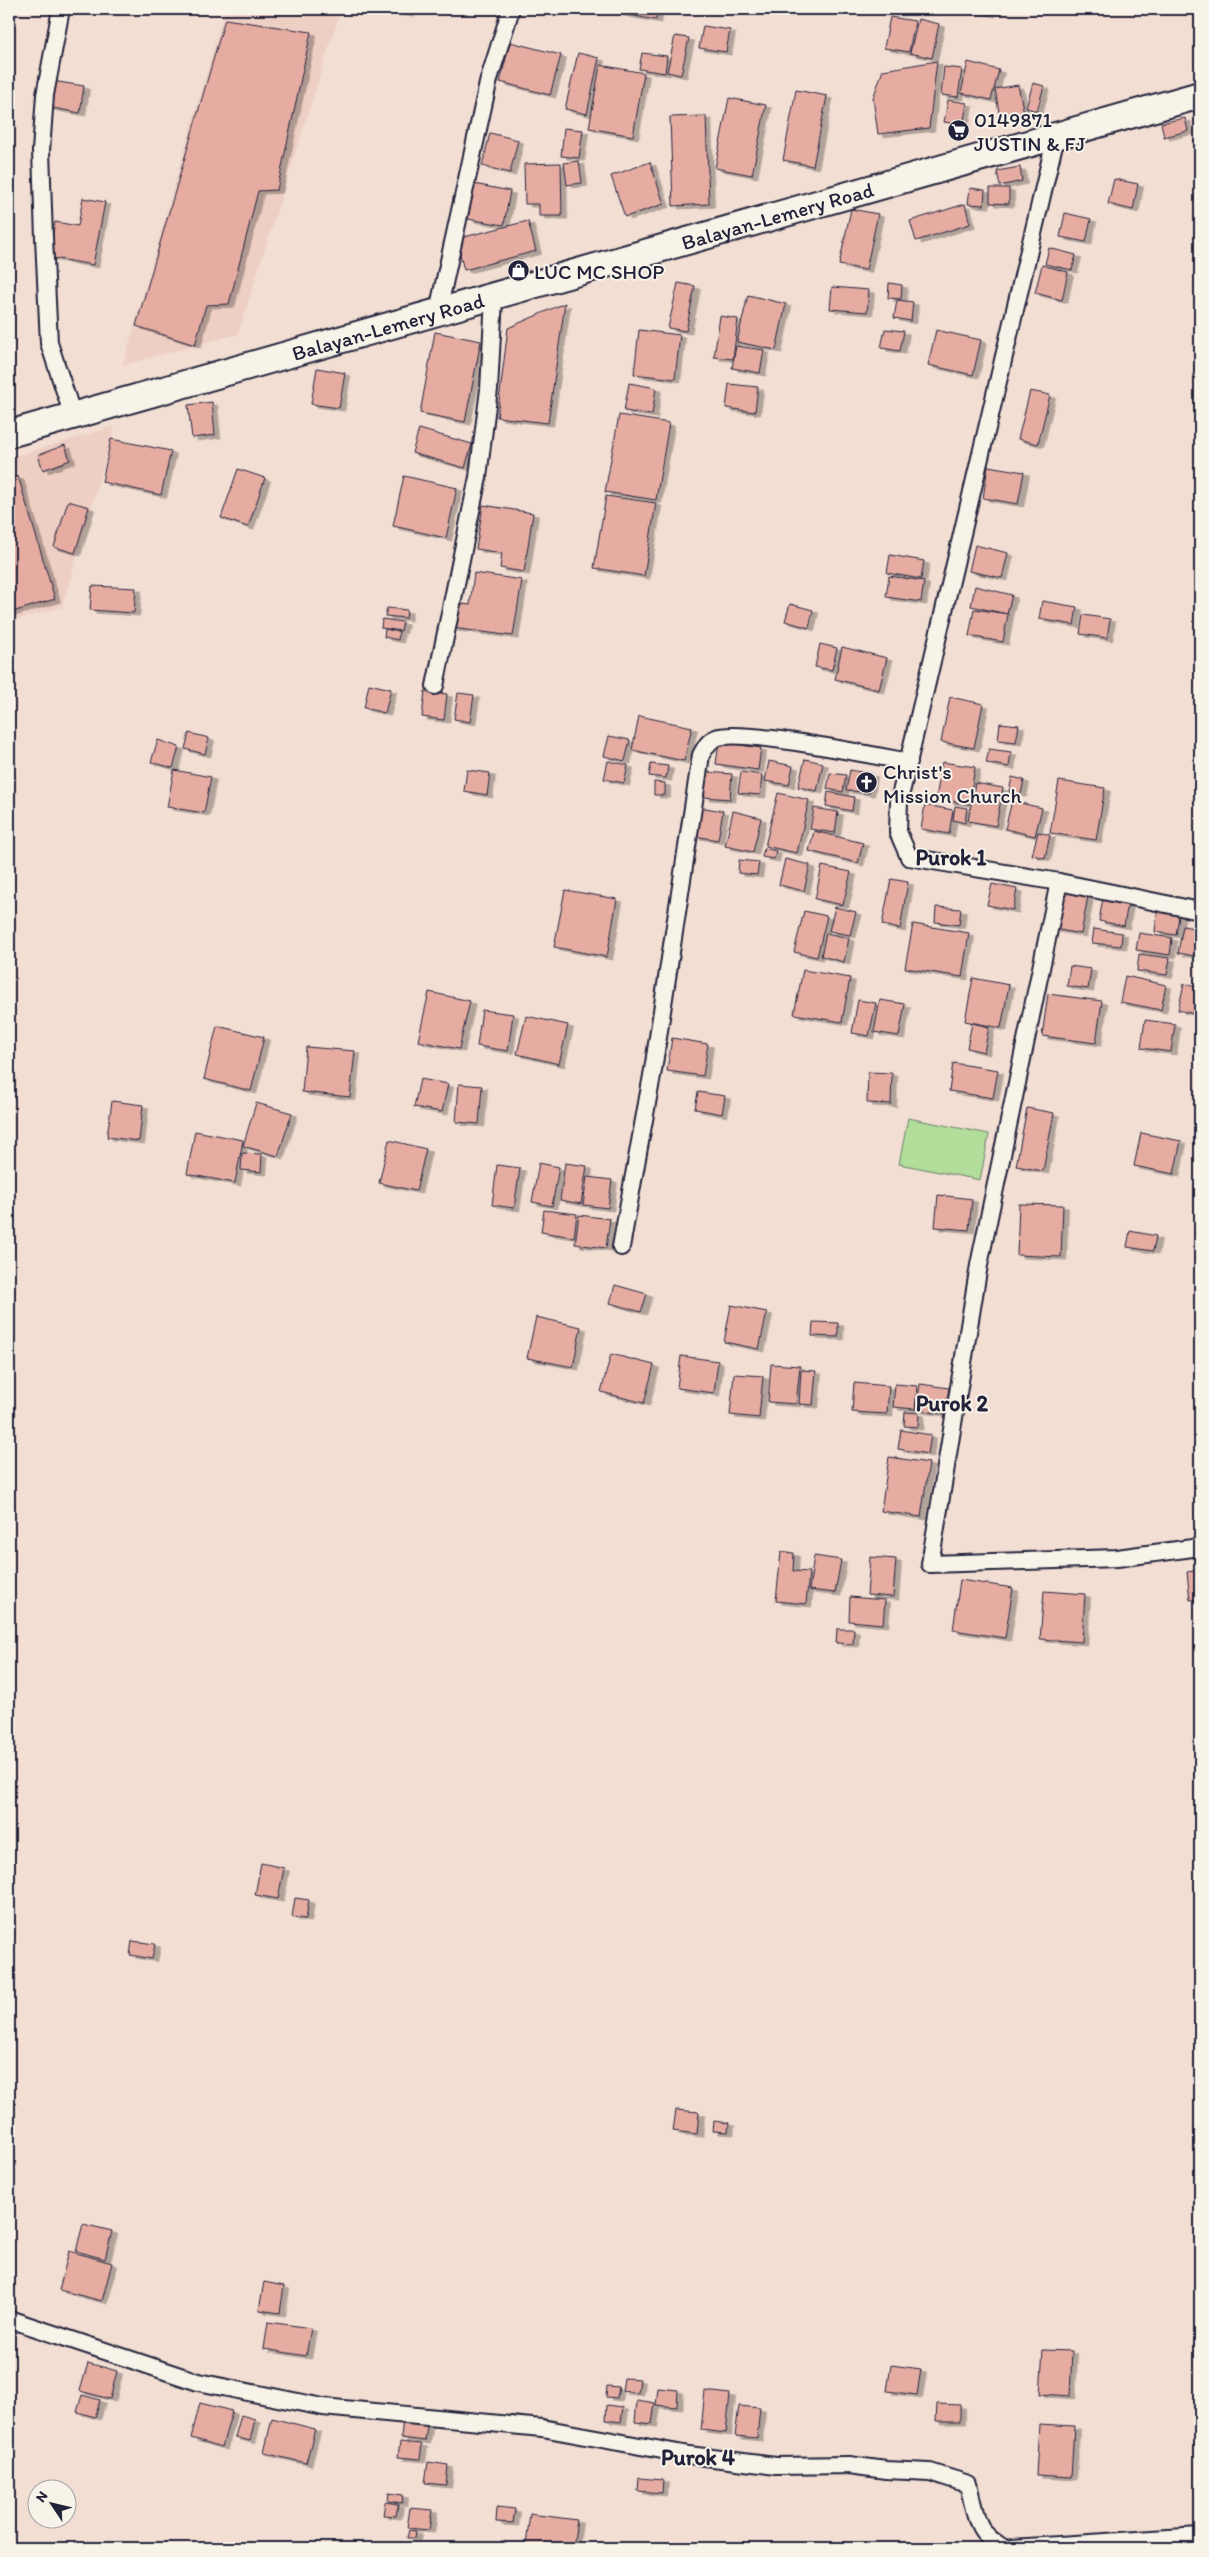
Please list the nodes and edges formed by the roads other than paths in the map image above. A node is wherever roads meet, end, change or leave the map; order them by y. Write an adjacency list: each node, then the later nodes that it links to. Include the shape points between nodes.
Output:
1 (61, 9): 7 (street, via 45,95 41,151 49,343)
2 (511, 9): 6 (street, via 489,79)
3 (1200, 95): 4 (main road, Balayan-Lemery Road)
4 (1056, 136): 5 (main road, Balayan-Lemery Road); 10 (street)
5 (494, 298): 6 (main road, Balayan-Lemery Road); 9 (street, via 489,389 478,477)
6 (438, 311): 7 (main road, Balayan-Lemery Road)
7 (73, 416): 8 (main road, Balayan-Lemery Road)
8 (9, 434)
9 (435, 686)
10 (909, 762): 11 (street, via 899,802 898,832 908,857); 13 (street, via 745,735 717,737 701,755 653,1070)
11 (1059, 882): 12 (street); 14 (street, via 979,1265 930,1564 1117,1558)
12 (1200, 912)
13 (621, 1247)
14 (1200, 1548)
15 (9, 2319): 17 (street, via 198,2382 322,2407 542,2428 689,2456 776,2466 849,2465 949,2476 968,2484 978,2525 989,2540)
16 (1200, 2536): 18 (street)
17 (1005, 2548)
18 (1012, 2548)

